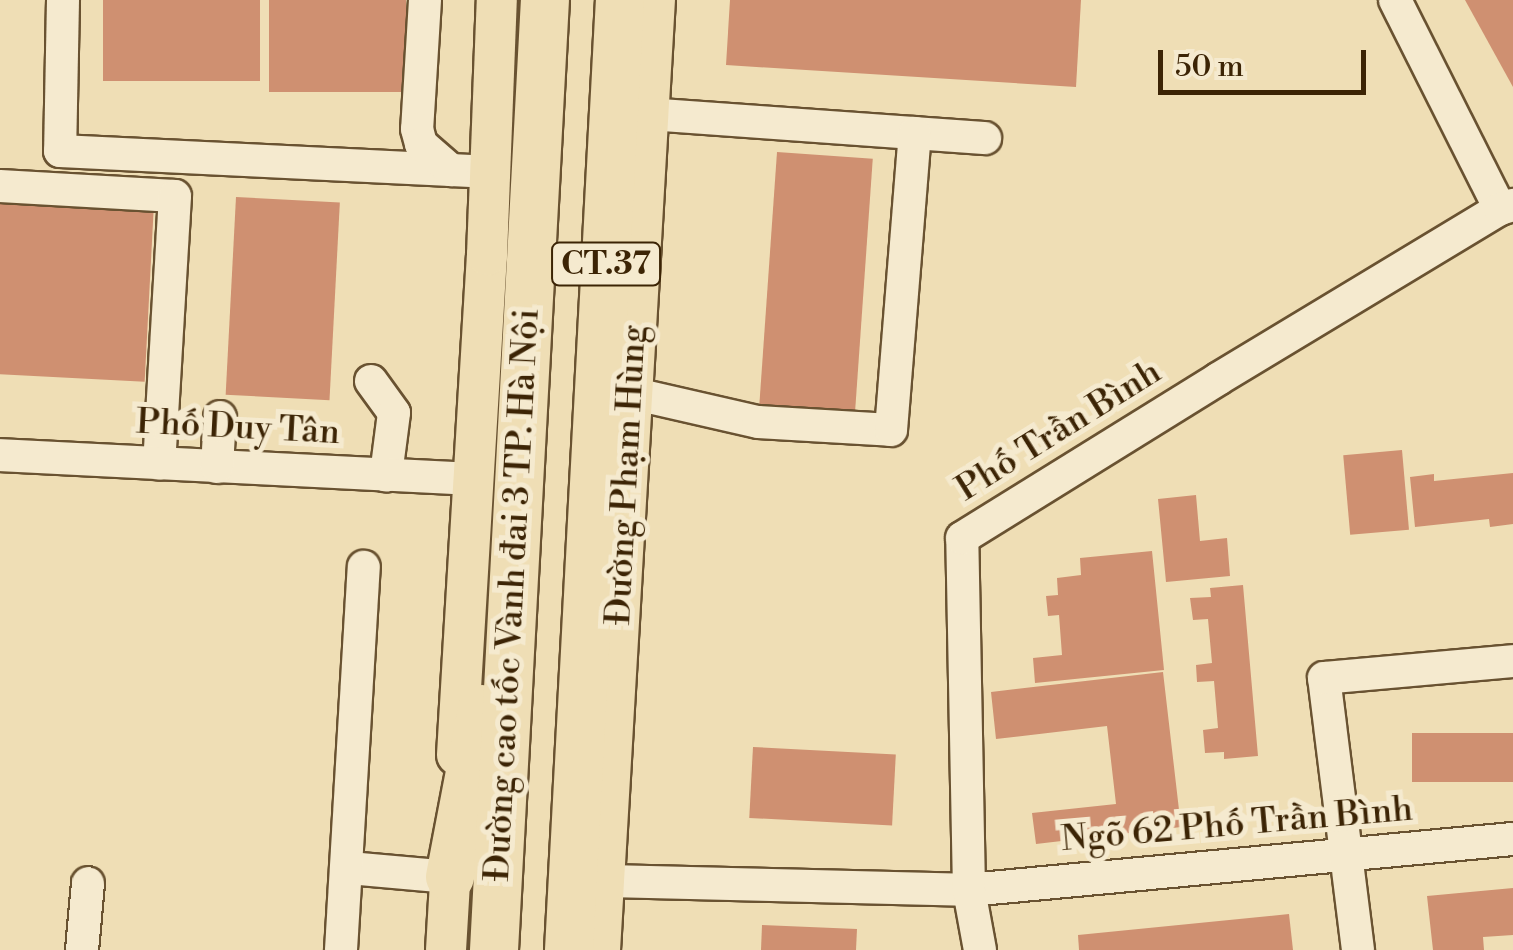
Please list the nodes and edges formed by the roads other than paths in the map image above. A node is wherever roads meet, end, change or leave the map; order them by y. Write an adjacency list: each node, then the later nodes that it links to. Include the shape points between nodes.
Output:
1 (63, 0): 11 (street, via 60,151)
2 (425, 0): 11 (street, via 417,129 422,144)
3 (498, 0): 12 (main road)
4 (545, 0): 23 (highway, Đường cao tốc Vành đai 3 TP. Hà Nội / CT.37)
5 (620, 0): 24 (highway, CT.37)
6 (655, 0): 8 (main road, Đường Phạm Hùng)
7 (1395, 0): 14 (street)
8 (648, 114): 9 (street); 16 (main road, Đường Phạm Hùng)
9 (914, 134): 10 (street); 16 (street, via 891,430 758,422)
10 (984, 138)
11 (451, 170): 12 (street)
12 (491, 172): 22 (main road)
13 (0, 186): 19 (street, via 175,196)
14 (1509, 200): 33 (street, Phố Trần Bình, via 962,538)
15 (370, 380): 21 (street, via 394,413)
16 (631, 394): 31 (main road, Đường Phạm Hùng)
17 (220, 417): 20 (street)
18 (0, 455): 19 (street, Phố Duy Tân)
19 (159, 464): 20 (street, Phố Duy Tân)
20 (217, 467): 21 (street, Phố Duy Tân)
21 (386, 475): 22 (street, Phố Duy Tân)
22 (472, 479): 30 (main road)
23 (517, 524): 30 (highway); 37 (highway, Đường cao tốc Vành đai 3 TP. Hà Nội / CT.37)
24 (592, 528): 31 (highway); 38 (highway, CT.37)
25 (364, 566): 29 (street)
26 (1513, 661): 28 (street, via 1324,678)
27 (1513, 839): 28 (street, Ngõ 62 Phố Trần Bình)
28 (1345, 856): 33 (street, Ngõ 62 Phố Trần Bình); 41 (street)
29 (349, 868): 30 (street); 35 (street)
30 (450, 877): 36 (main road)
31 (604, 880): 33 (street, Ngõ 62 Phố Trần Bình); 39 (main road, Đường Phạm Hùng)
32 (88, 883): 34 (street)
33 (969, 890): 40 (street, Phố Trần Bình)
34 (82, 950)
35 (342, 950)
36 (446, 950)
37 (494, 950)
38 (569, 950)
39 (600, 950)
40 (980, 950)
41 (1358, 950)

